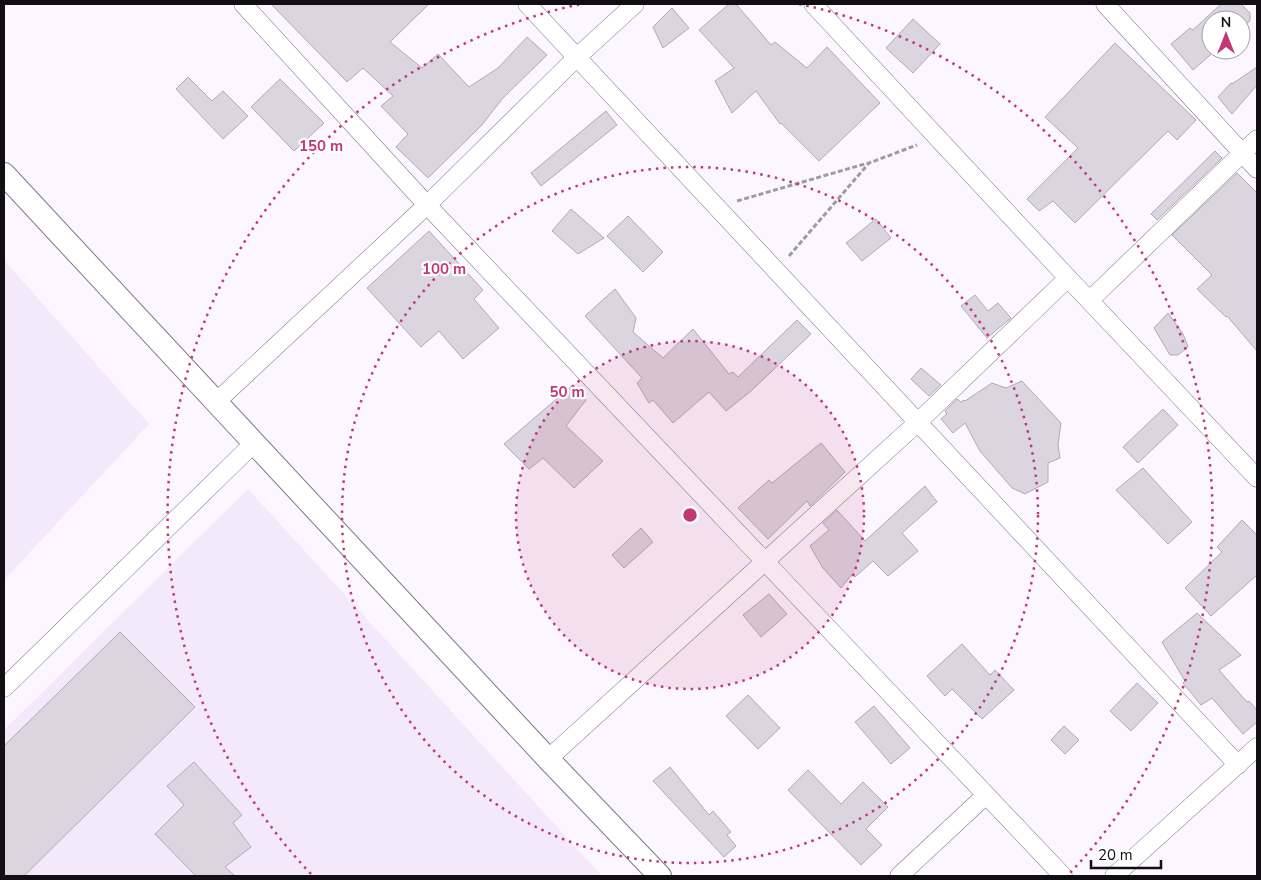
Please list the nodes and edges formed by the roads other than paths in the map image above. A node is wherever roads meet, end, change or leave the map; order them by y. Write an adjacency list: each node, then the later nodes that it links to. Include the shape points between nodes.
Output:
1 (243, 4): 11 (street)
2 (527, 4): 6 (street)
3 (635, 4): 6 (street)
4 (813, 4): 12 (street)
5 (1105, 4): 8 (street)
6 (576, 58): 11 (street); 15 (street)
7 (1257, 139): 8 (street)
8 (1243, 153): 9 (street); 13 (street)
9 (1257, 169)
10 (4, 174): 14 (street)
11 (426, 205): 14 (street); 18 (street)
12 (1068, 278): 13 (street); 15 (street)
13 (1090, 300): 17 (street)
14 (216, 402): 16 (street)
15 (917, 423): 18 (street); 22 (street)
16 (254, 443): 19 (street); 21 (street)
17 (1257, 478)
18 (764, 562): 21 (street); 23 (street)
19 (4, 688)
20 (1257, 748): 22 (street)
21 (548, 759): 24 (street)
22 (1238, 765): 27 (street)
23 (986, 796): 25 (street); 26 (street)
24 (660, 876)
25 (899, 876)
26 (1063, 876)
27 (1114, 876)

